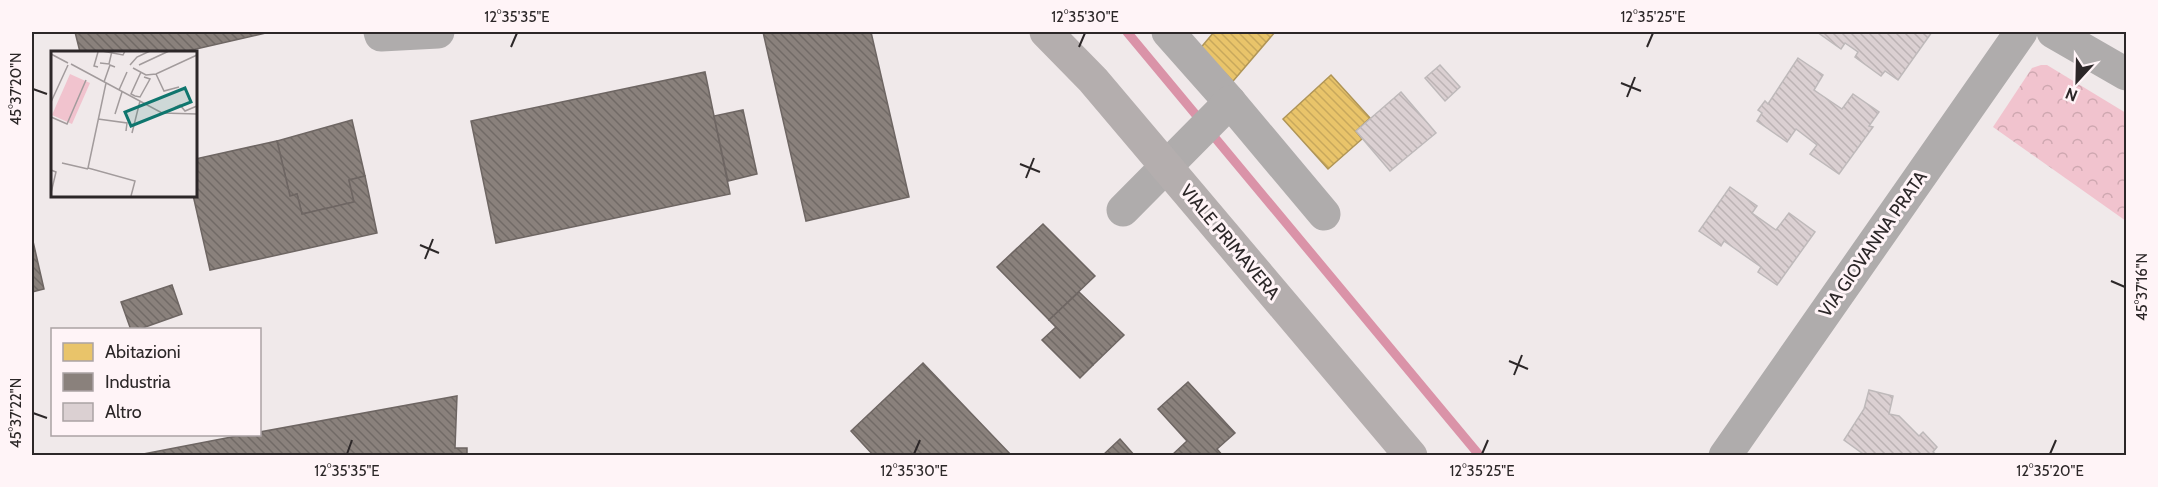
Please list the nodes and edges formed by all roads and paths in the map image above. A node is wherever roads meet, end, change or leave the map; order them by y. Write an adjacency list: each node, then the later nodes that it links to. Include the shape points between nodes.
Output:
1 (380, 32): 2 (street)
2 (438, 32)
3 (1046, 32): 9 (main road, VIALE PRIMAVERA)
4 (1168, 32): 8 (street)
5 (2021, 32): 13 (street, VIA GIOVANNA PRATA)
6 (2053, 32): 7 (street)
7 (2127, 74)
8 (1226, 106): 9 (street); 11 (street)
9 (1174, 158): 10 (street); 12 (main road, VIALE PRIMAVERA)
10 (1123, 210)
11 (1324, 214)
12 (1411, 456)
13 (1725, 456)

